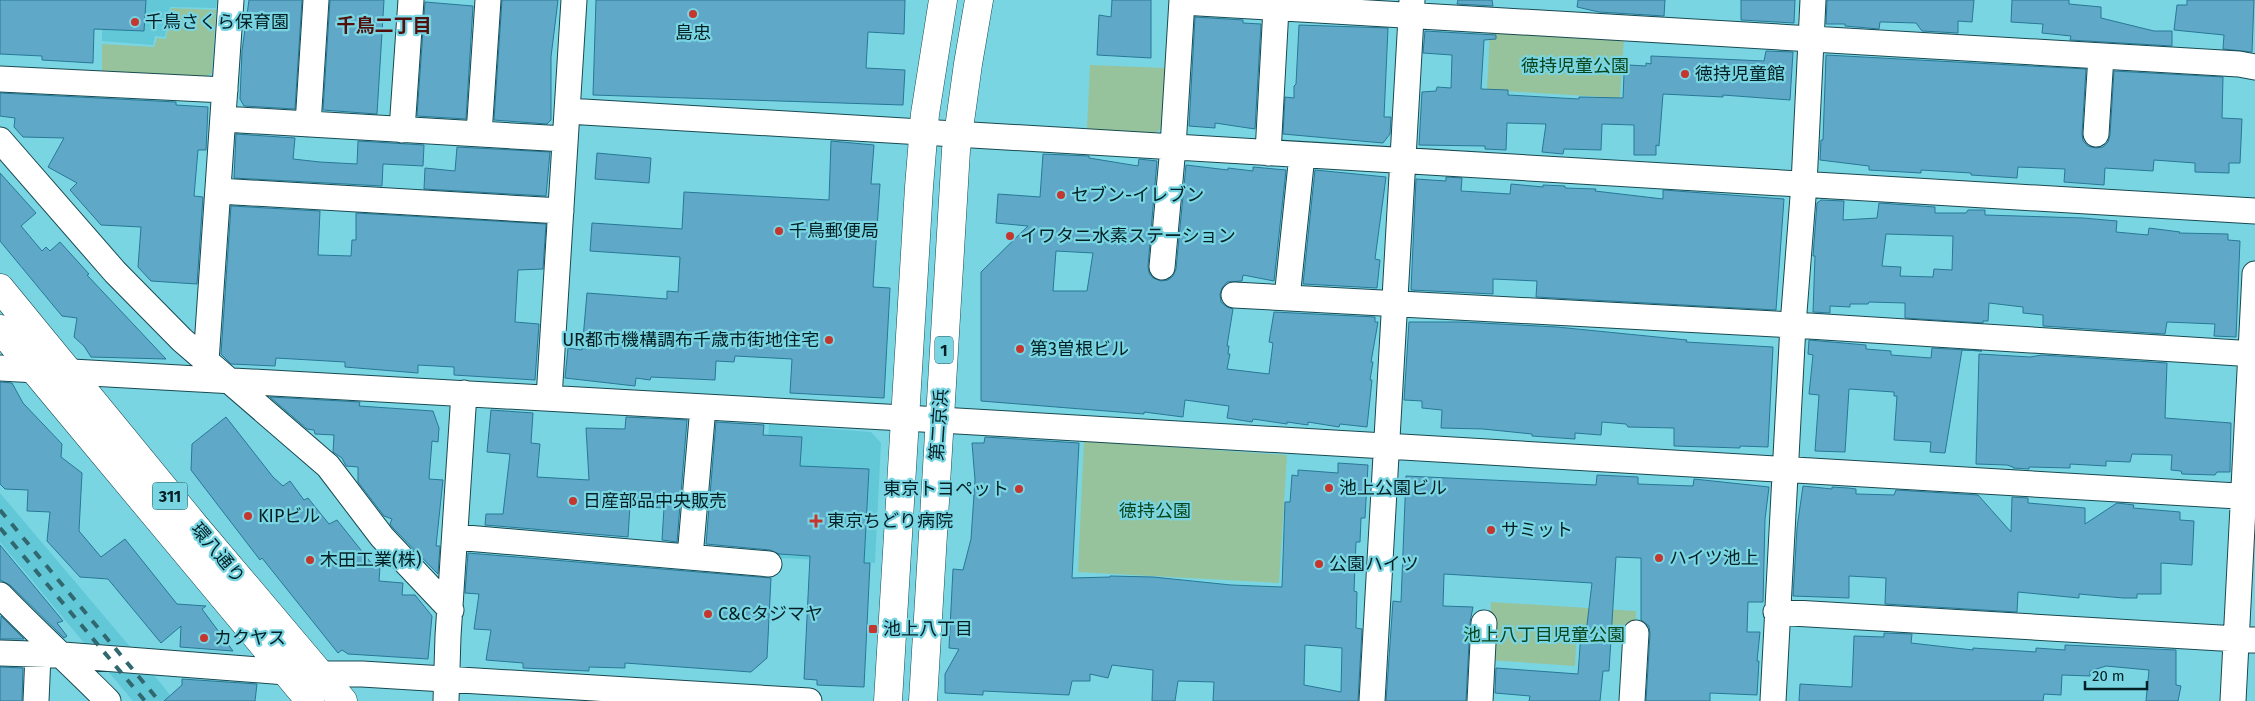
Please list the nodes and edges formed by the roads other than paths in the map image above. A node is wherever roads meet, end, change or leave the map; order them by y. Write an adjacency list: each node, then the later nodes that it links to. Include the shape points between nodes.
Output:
1 (232, 0): 17 (street)
2 (316, 0): 20 (street)
3 (395, 0): 21 (street)
4 (411, 0): 21 (street)
5 (488, 0): 23 (street)
6 (574, 0): 18 (street)
7 (944, 0): 22 (main road, 第二京浜 / 1)
8 (979, 0): 24 (main road, 第二京浜 / 1)
9 (1813, 0): 13 (street)
10 (1182, 1): 11 (street); 28 (street)
11 (1276, 8): 12 (street); 29 (street)
12 (1412, 8): 13 (street); 31 (street)
13 (1810, 38): 14 (street); 32 (street)
14 (2101, 56): 15 (street); 25 (street)
15 (2255, 67)
16 (0, 79): 17 (street)
17 (225, 90): 19 (street)
18 (567, 111): 22 (street); 26 (street)
19 (223, 119): 20 (street); 33 (street)
20 (308, 124): 21 (street)
21 (394, 129): 23 (street)
22 (923, 132): 24 (street); 53 (main road, 第二京浜 / 1)
23 (479, 134): 26 (street)
24 (958, 134): 28 (street); 54 (main road, 第二京浜 / 1)
25 (2096, 134)
26 (566, 139): 34 (street)
27 (0, 140): 45 (street, via 115,272)
28 (1173, 147): 29 (street); 36 (street)
29 (1268, 153): 30 (street)
30 (1302, 155): 31 (street); 40 (street)
31 (1403, 161): 32 (street); 41 (street)
32 (1804, 184): 35 (street); 42 (street)
33 (218, 191): 34 (street); 45 (street)
34 (561, 211): 51 (street)
35 (2255, 211)
36 (1162, 267)
37 (2255, 274): 44 (street)
38 (0, 288): 48 (main road, 環八通り / 311)
39 (1234, 295): 40 (street)
40 (1287, 298): 41 (street)
41 (1395, 303): 42 (street); 55 (street)
42 (1793, 326): 44 (street); 56 (street)
43 (0, 329): 47 (main road, 環八通り / 311)
44 (2252, 353): 57 (street)
45 (206, 361): 49 (street)
46 (0, 368): 47 (street)
47 (33, 369): 48 (street); 70 (main road, 環八通り / 311)
48 (69, 371): 49 (street); 71 (main road, 環八通り / 311)
49 (228, 380): 50 (street); 62 (street, via 328,466 382,537)
50 (464, 394): 51 (street); 58 (street)
51 (549, 398): 52 (street)
52 (703, 407): 53 (street); 59 (street)
53 (905, 418): 54 (street); 80 (main road, 第二京浜 / 1)
54 (940, 420): 55 (street); 81 (main road, 第二京浜 / 1)
55 (1387, 446): 56 (street); 82 (street)
56 (1785, 469): 57 (street); 63 (street)
57 (2250, 497): 66 (street)
58 (455, 537): 59 (street); 62 (street)
59 (690, 557): 60 (street)
60 (769, 564)
61 (0, 595): 69 (street)
62 (451, 610): 73 (street)
63 (1776, 612): 66 (street); 85 (street)
64 (1484, 623): 83 (street)
65 (1636, 633): 84 (street)
66 (2246, 640): 86 (street)
67 (0, 653): 68 (street)
68 (38, 655): 69 (street); 74 (street)
69 (63, 656): 70 (street); 75 (street)
70 (286, 672): 76 (main road, 環八通り / 311)
71 (320, 674): 73 (street); 77 (main road, 環八通り / 311)
72 (504, 682): 73 (street); 78 (street); 79 (street)
73 (447, 690)
74 (36, 701)
75 (108, 701)
76 (310, 701)
77 (343, 701)
78 (527, 701)
79 (809, 701)
80 (888, 701)
81 (923, 701)
82 (1372, 701)
83 (1480, 701)
84 (1632, 701)
85 (1773, 701)
86 (2233, 701)

